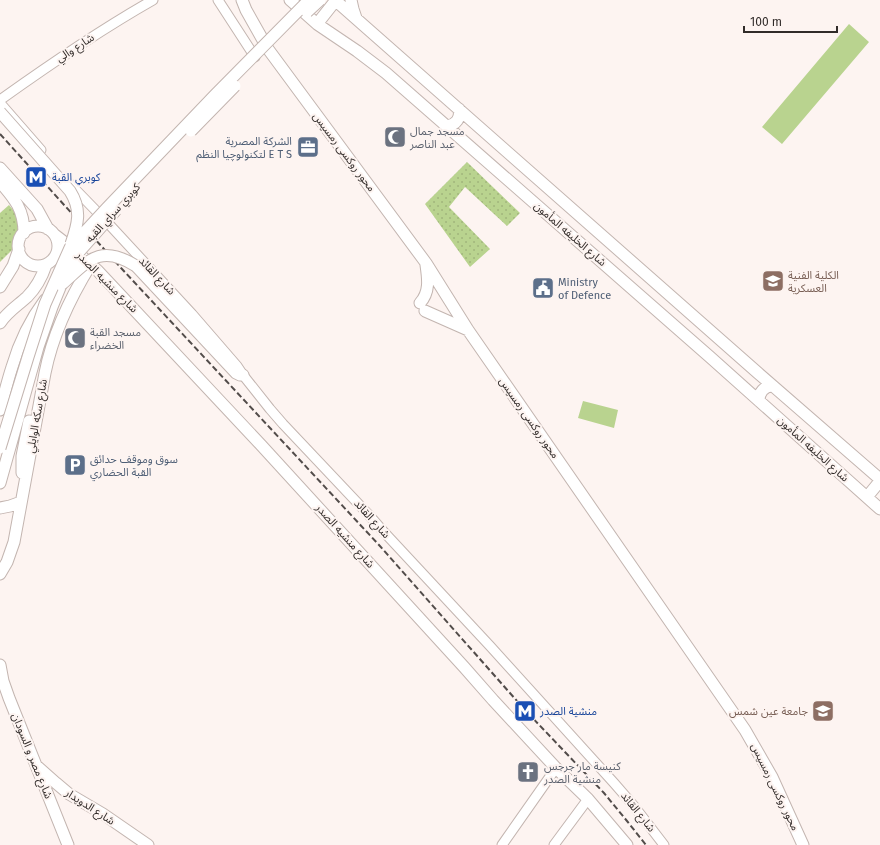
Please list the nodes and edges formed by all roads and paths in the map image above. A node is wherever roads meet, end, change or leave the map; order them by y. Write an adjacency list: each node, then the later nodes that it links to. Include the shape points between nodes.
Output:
1 (153, 0): 12 (street, شارع والي, via 101,31)
2 (218, 0): 11 (street)
3 (242, 0): 25 (main road, محور روكسى رمسيس, via 268,49)
4 (290, 0): 10 (main road, شارع الخليفه المأمون)
5 (309, 0): 22 (main road, كوبري سراي القبه, bridge)
6 (320, 0): 29 (main road, كوبري سراي القبه, bridge, via 111,215 78,253)
7 (336, 0): 9 (main road, شارع الخليفه المأمون); 10 (main road)
8 (351, 0): 9 (main road)
9 (356, 18): 13 (main road, شارع الخليفه المأمون)
10 (317, 24): 15 (main road, شارع الخليفه المأمون, via 383,70)
11 (255, 57)
12 (0, 102): 37 (street, شارع القائد, via 78,194 106,220 192,314)
13 (459, 109): 15 (main road, via 458,121); 16 (main road, شارع الخليفه المأمون)
14 (0, 112): 22 (main road, bridge, via 74,197 78,218)
15 (446, 126): 17 (main road, شارع الخليفه المأمون)
16 (491, 138): 17 (main road, via 481,143); 35 (main road, شارع الخليفه المأمون)
17 (478, 153): 36 (main road, شارع الخليفه المأمون)
18 (0, 168): 20 (main road, via 37,210)
19 (0, 182): 21 (main road, via 19,207)
20 (52, 232): 21 (main road, via 40,226); 24 (main road, via 57,239); 26 (main road, شارع منشيه الصدر)
21 (24, 233): 23 (main road, via 19,241)
22 (70, 248): 31 (main road, كوبري سراي القبه, bridge)
23 (19, 249): 27 (main road, via 22,258 29,264); 30 (main road, via 13,266)
24 (56, 256): 27 (main road); 28 (main road, via 76,268)
25 (426, 262): 33 (main road, محور روكسى رمسيس); 33 (main road, via 428,290 423,307)
26 (91, 264): 28 (main road, شارع سكه الوايلي); 53 (main road, شارع منشيه الصدر, via 265,449)
27 (46, 265): 32 (main road, via 40,280 31,292 11,309)
28 (83, 278): 44 (main road, شارع سكه الوايلي, via 63,316 50,350)
29 (62, 285): 34 (main road, كوبري سراي القبه); 37 (main road, bridge, via 91,259 111,255 124,259 136,266 236,373)
30 (0, 287)
31 (51, 291): 40 (main road, bridge, via 33,317 20,346); 41 (main road, كوبري سراي القبه, bridge)
32 (0, 323)
33 (468, 330): 63 (main road, محور روكسى رمسيس, via 745,730 772,777)
34 (38, 347): 43 (main road, كوبري سراي القبه); 44 (main road, via 36,385 21,463)
35 (730, 349): 36 (main road, via 731,354 726,361); 38 (main road, شارع الخليفه المأمون)
36 (716, 362): 39 (main road, شارع الخليفه المأمون)
37 (243, 375): 62 (street, شارع القائد, via 270,409 614,783)
38 (773, 386): 39 (main road, via 761,391); 42 (main road, شارع الخليفه المأمون)
39 (759, 401): 45 (main road, شارع الخليفه المأمون)
40 (0, 410)
41 (0, 448)
42 (880, 480): 45 (main road)
43 (0, 483)
44 (25, 485): 46 (main road, شارع سكه الوايلي)
45 (867, 497): 48 (main road, شارع الخليفه المأمون)
46 (22, 502): 47 (main road); 49 (main road, شارع سكه الوايلي, via 12,549)
47 (0, 508)
48 (880, 509)
49 (0, 575): 50 (main road)
50 (0, 583)
51 (0, 665): 52 (main road, شارع مصر و السودان, via 3,681)
52 (35, 765): 54 (main road, شارع الدويدار); 56 (main road, شارع مصر و السودان)
53 (556, 768): 55 (main road, شارع منشيه الصدر); 59 (street)
54 (69, 794): 56 (main road, via 59,798); 58 (main road, شارع الدويدار)
55 (588, 799): 60 (street); 61 (main road, شارع منشيه الصدر)
56 (53, 808): 57 (main road, شارع مصر و السودان)
57 (68, 845)
58 (148, 845)
59 (502, 845)
60 (554, 845)
61 (626, 845)
62 (664, 845)
63 (803, 845)

